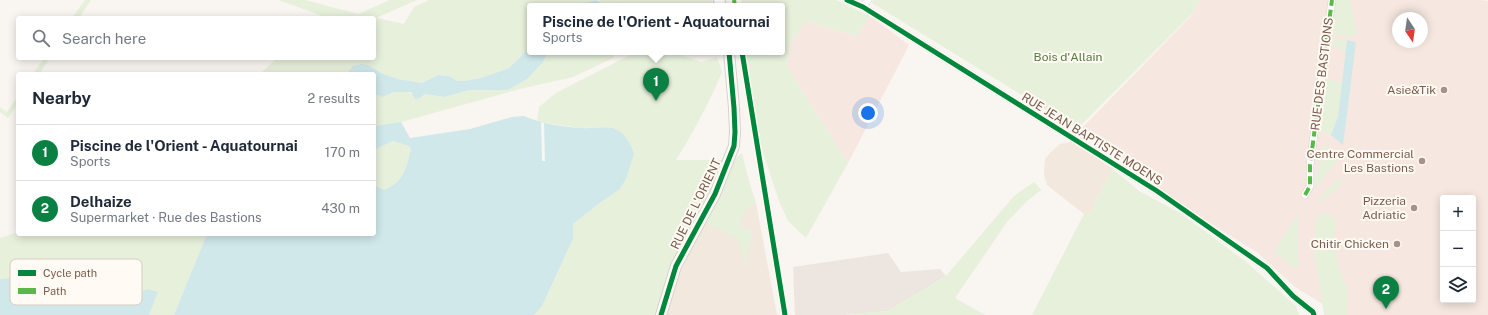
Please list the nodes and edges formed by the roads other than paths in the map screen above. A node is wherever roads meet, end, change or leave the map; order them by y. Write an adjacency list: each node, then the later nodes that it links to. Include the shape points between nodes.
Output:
1 (847, 0): 4 (street, RUE JEAN BAPTISTE MOENS)
2 (868, 0): 4 (street)
3 (1332, 0): 6 (street, RUE DES BASTIONS, via 1310,165 1310,186)
4 (863, 7): 7 (street, RUE JEAN BAPTISTE MOENS, via 1157,191 1267,268 1293,296)
5 (729, 55): 8 (street, RUE DE L'ORIENT, via 734,146 715,194 676,266)
6 (1305, 195)
7 (1314, 313)
8 (661, 315)

